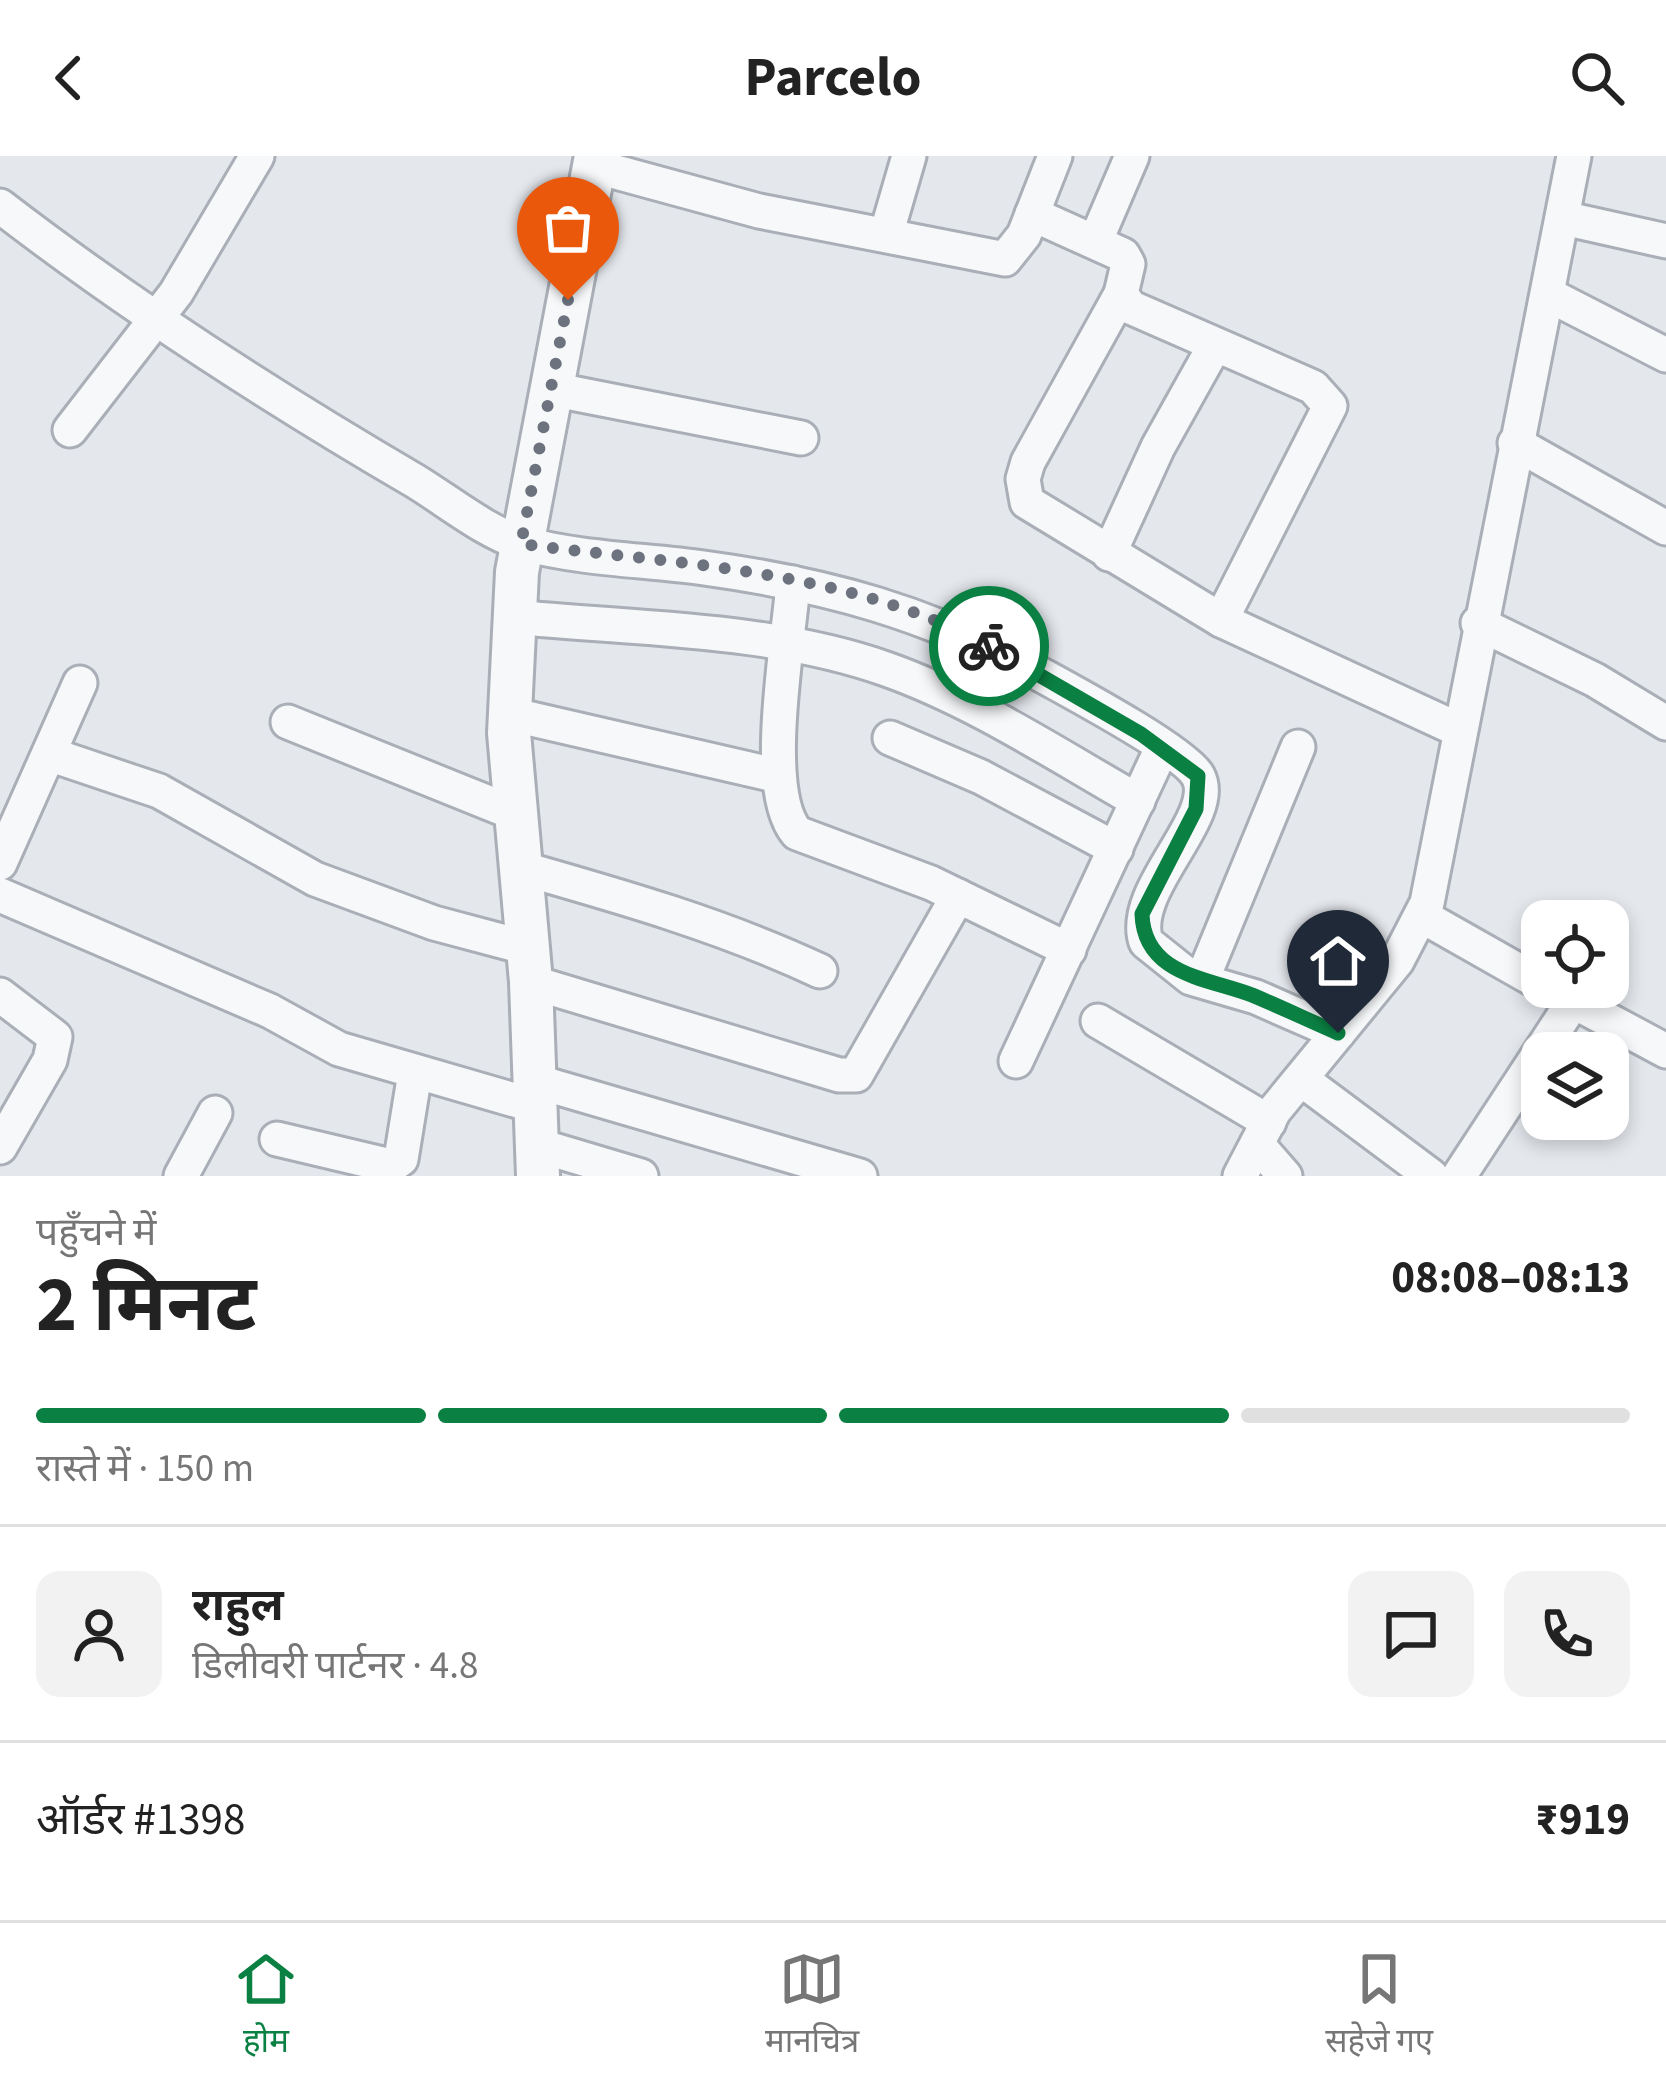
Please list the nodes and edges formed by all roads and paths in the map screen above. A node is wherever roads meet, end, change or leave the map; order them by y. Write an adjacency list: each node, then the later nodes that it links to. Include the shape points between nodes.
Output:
1 (909, 156): 10 (street)
2 (1054, 156): 8 (street)
3 (1132, 156): 11 (street)
4 (1574, 156): 9 (street)
5 (250, 158): 15 (street)
6 (595, 161): 10 (street, via 759,211); 18 (street)
7 (1, 209): 15 (street)
8 (1032, 214): 10 (street, via 1004,259); 11 (street)
9 (1562, 218): 12 (street); 14 (street)
10 (886, 235)
11 (1096, 240): 13 (street, via 1128,263)
12 (1666, 241)
13 (1120, 294): 16 (street, via 1130,307); 24 (street, via 1023,478 1036,511)
14 (1549, 295): 17 (street); 21 (street)
15 (157, 317): 19 (street); 23 (street)
16 (1215, 344): 24 (street); 27 (street, via 1313,387 1330,406)
17 (1666, 355)
18 (551, 389): 20 (street); 23 (street)
19 (70, 430)
20 (801, 438)
21 (1515, 443): 22 (street); 28 (street)
22 (1666, 528)
23 (521, 544): 25 (street); 26 (street)
24 (1109, 554): 27 (street)
25 (793, 583): 29 (street); 37 (street, via 884,602 980,641)
26 (514, 617): 29 (street); 31 (street)
27 (1221, 620): 34 (street)
28 (1478, 622): 33 (street); 34 (street)
29 (789, 645): 39 (street); 40 (street, via 886,669)
30 (80, 683): 38 (street)
31 (510, 714): 39 (street); 41 (street)
32 (288, 722): 41 (street)
33 (1666, 724)
34 (1457, 729): 47 (street)
35 (890, 738): 42 (street)
36 (1298, 747): 52 (street)
37 (1162, 748): 40 (street); 52 (street, via 1198,776 1201,789 1142,914 1142,930 1153,952)
38 (49, 754): 43 (street); 49 (street, via 159,791 315,879)
39 (779, 776): 46 (street, via 784,818 797,833)
40 (1138, 801): 42 (street)
41 (516, 814): 44 (street)
42 (1116, 849): 48 (street)
43 (0, 863)
44 (521, 868): 49 (street); 50 (street, via 698,922)
45 (0, 895): 60 (street, via 270,1011 339,1049)
46 (958, 896): 48 (street); 49 (street, via 856,1075)
47 (1421, 916): 51 (street); 57 (street, via 1397,961)
48 (1069, 950): 59 (street)
49 (529, 965): 63 (street)
50 (820, 971)
51 (1521, 972)
52 (1202, 980): 57 (street)
53 (0, 995): 66 (street, via 55,1037)
54 (1545, 1008): 73 (street)
55 (1586, 1008): 58 (street)
56 (1098, 1022): 64 (street)
57 (1338, 1033): 61 (street)
58 (1666, 1051)
59 (1016, 1061)
60 (415, 1072): 63 (street); 65 (street, via 401,1159 391,1166)
61 (1301, 1079): 64 (street); 72 (street)
62 (215, 1113): 67 (street)
63 (536, 1127): 68 (street); 69 (street)
64 (1263, 1133): 70 (street); 71 (street)
65 (277, 1138)
66 (0, 1147)
67 (182, 1176)
68 (641, 1176)
69 (860, 1176)
70 (1240, 1176)
71 (1285, 1176)
72 (1431, 1176)
73 (1459, 1176)

